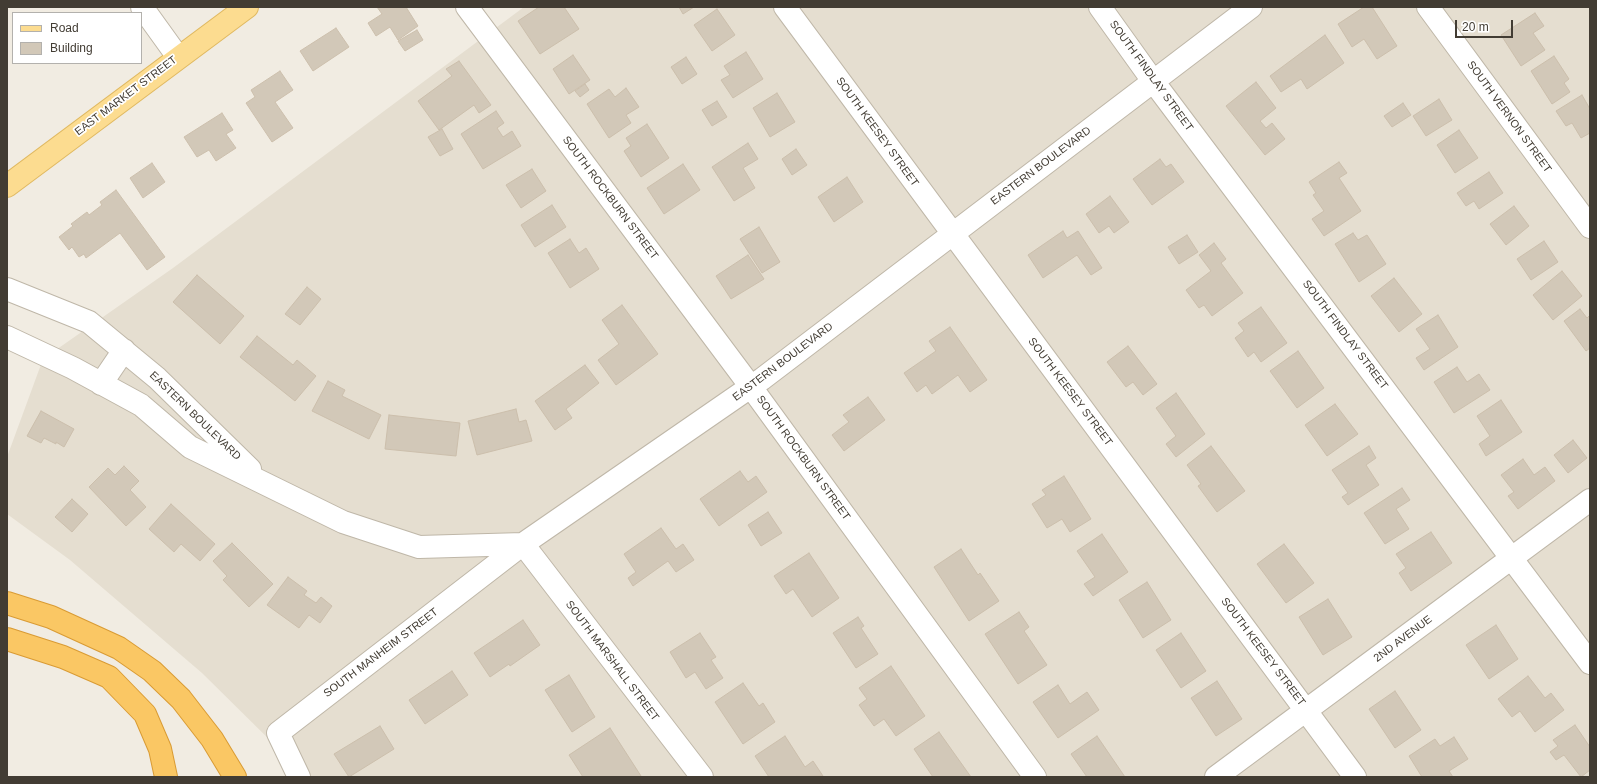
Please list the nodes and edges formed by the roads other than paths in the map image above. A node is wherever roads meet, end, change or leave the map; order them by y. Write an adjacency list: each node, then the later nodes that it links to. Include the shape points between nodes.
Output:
1 (142, 7): 8 (street)
2 (246, 7): 8 (main road, EAST MARKET STREET)
3 (467, 7): 17 (street, SOUTH ROCKBURN STREET)
4 (785, 7): 12 (street, SOUTH KEESEY STREET)
5 (1100, 7): 9 (street, SOUTH FINDLAY STREET)
6 (1251, 7): 9 (street, EASTERN BOULEVARD)
7 (1428, 7): 11 (street, SOUTH VERNON STREET)
8 (178, 57): 10 (main road, EAST MARKET STREET)
9 (1153, 81): 12 (street, EASTERN BOULEVARD); 21 (street, SOUTH FINDLAY STREET)
10 (7, 186)
11 (1590, 227)
12 (952, 234): 17 (street, EASTERN BOULEVARD); 25 (street, SOUTH KEESEY STREET)
13 (7, 289): 15 (street, EASTERN BOULEVARD, via 89,322)
14 (7, 337): 16 (street, EASTERN BOULEVARD)
15 (124, 350): 16 (street); 18 (street, EASTERN BOULEVARD, via 157,378)
16 (101, 384): 18 (street, EASTERN BOULEVARD, via 141,405 190,447)
17 (751, 387): 20 (street, EASTERN BOULEVARD); 30 (street, SOUTH ROCKBURN STREET)
18 (266, 484): 20 (street, EASTERN BOULEVARD, via 343,522 419,547)
19 (1590, 500): 21 (street, 2ND AVENUE)
20 (523, 544): 28 (street, SOUTH MANHEIM STREET, via 278,732); 29 (street, SOUTH MARSHALL STREET)
21 (1512, 558): 24 (street, SOUTH FINDLAY STREET); 25 (street, 2ND AVENUE)
22 (7, 603): 27 (highway, via 51,617 119,648 152,671 181,699 212,739)
23 (7, 639): 26 (highway, via 63,657 109,677 145,714 160,749)
24 (1590, 663)
25 (1306, 711): 31 (street, 2ND AVENUE); 32 (street, SOUTH KEESEY STREET)
26 (166, 777)
27 (236, 777)
28 (299, 777)
29 (702, 777)
30 (1035, 777)
31 (1216, 777)
32 (1355, 777)

